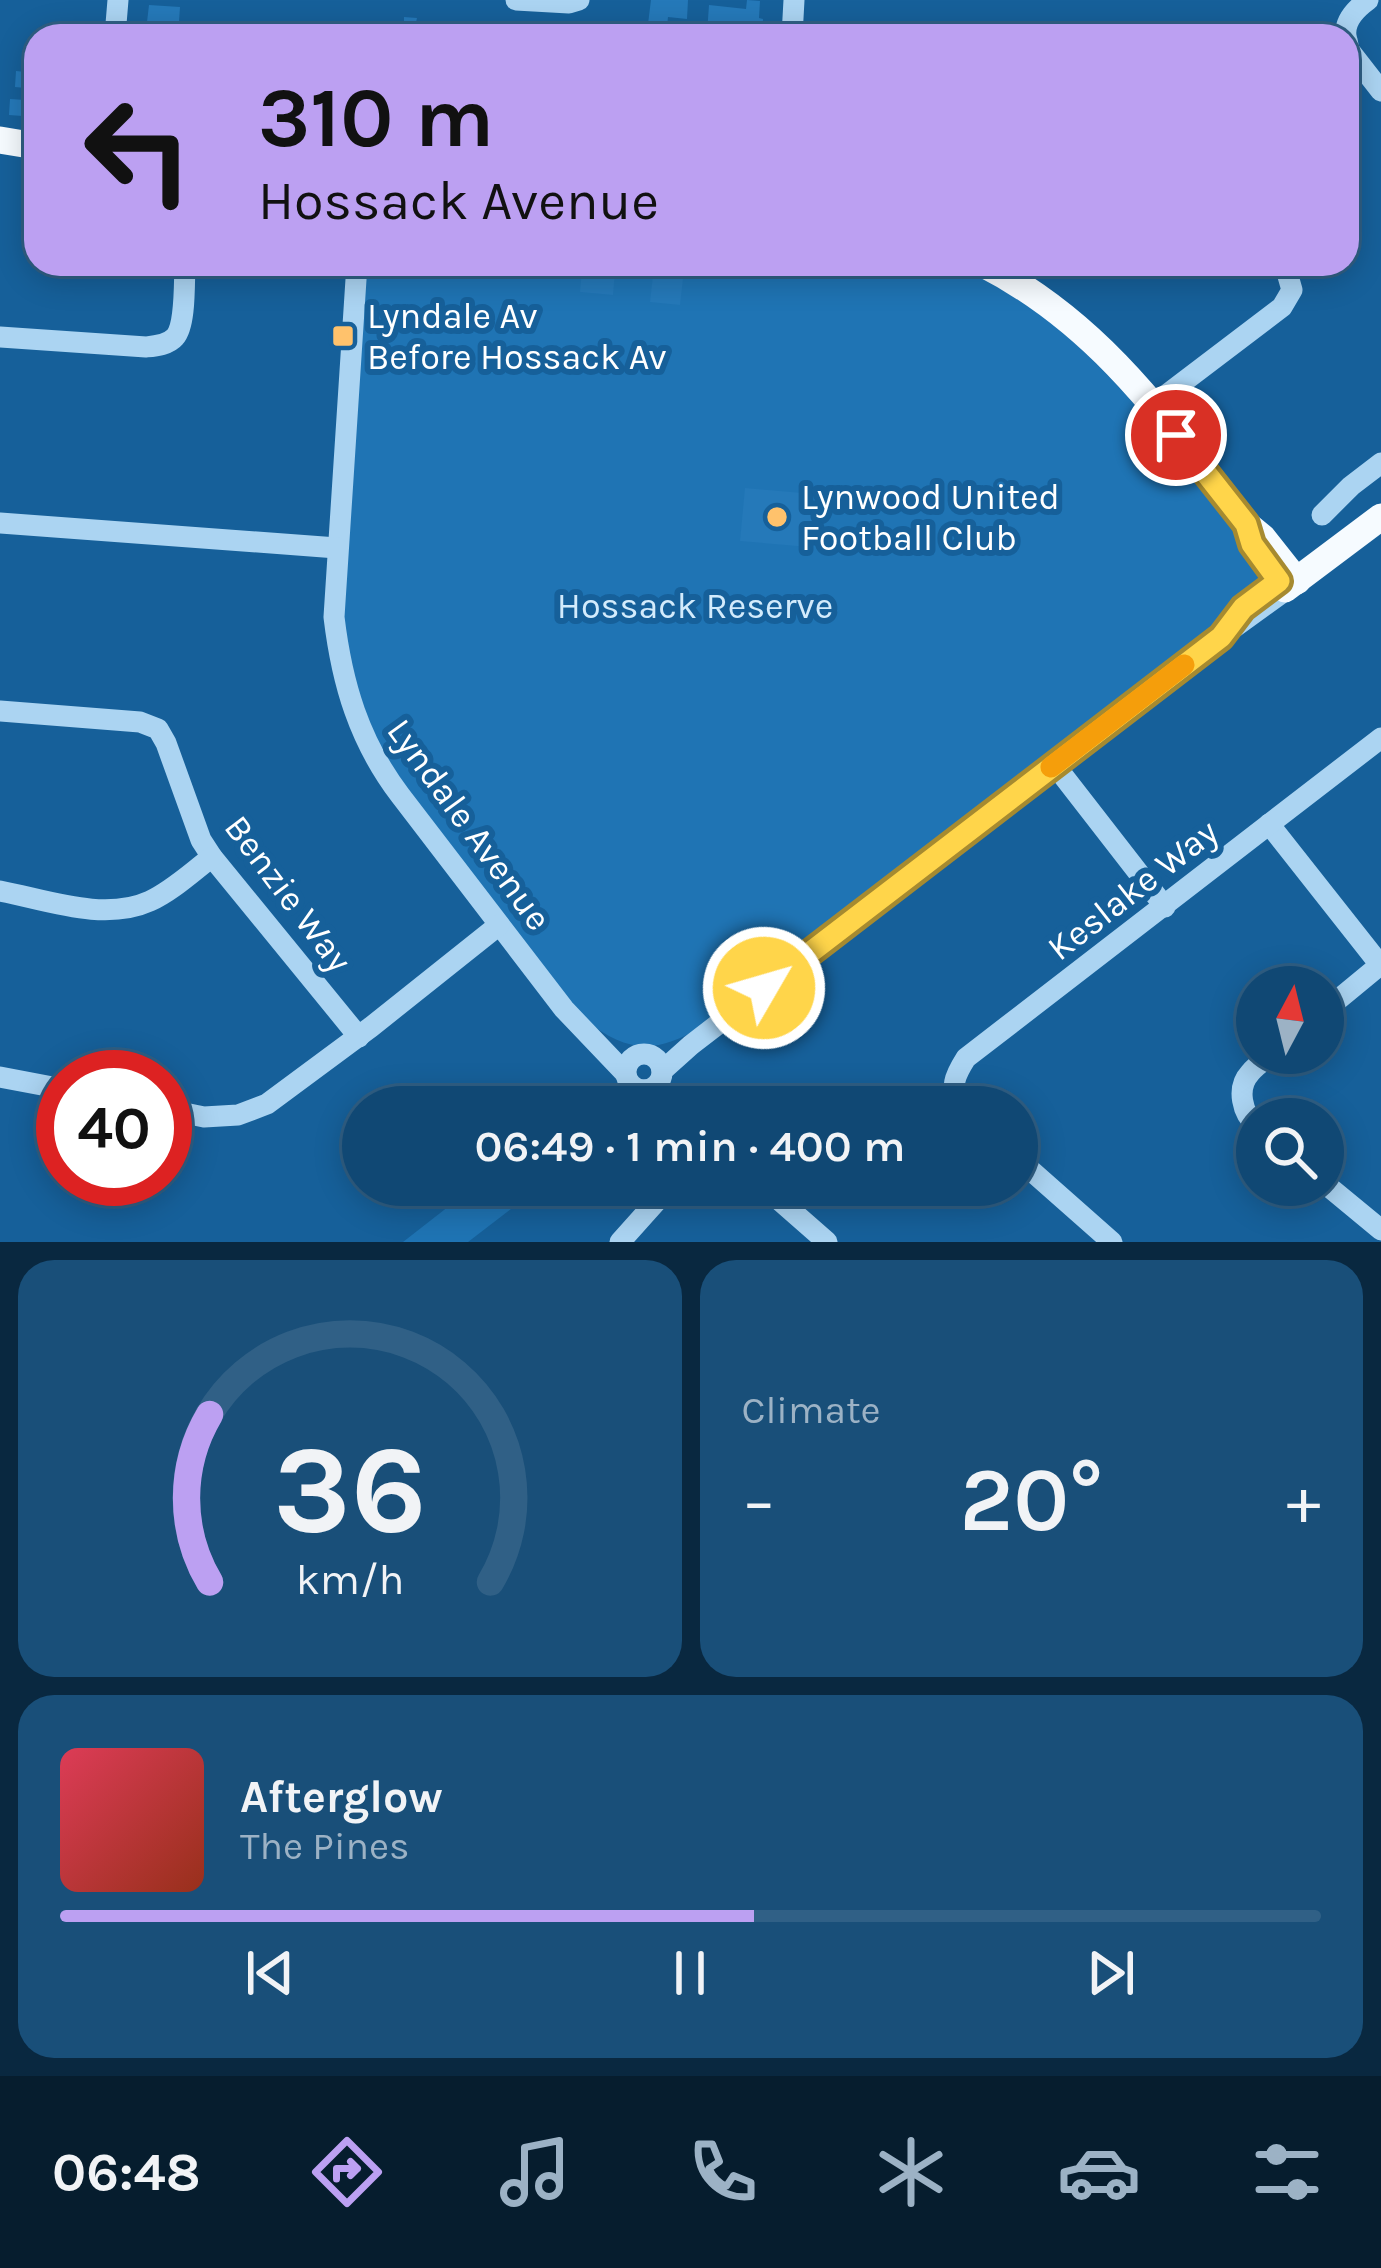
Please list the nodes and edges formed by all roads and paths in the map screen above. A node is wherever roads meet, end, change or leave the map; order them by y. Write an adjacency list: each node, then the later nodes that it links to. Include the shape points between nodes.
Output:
1 (516, 0): 2 (street)
2 (579, 0)
3 (1368, 0): 4 (street)
4 (1348, 24)
5 (1359, 63): 6 (street)
6 (1381, 91)
7 (184, 276): 11 (street, via 177,336 160,346)
8 (356, 276): 18 (street, Lyndale Avenue)
9 (1004, 276): 12 (main road, via 1076,324)
10 (1288, 276): 12 (street, via 1292,290 1282,307)
11 (0, 337)
12 (1153, 405): 19 (main road, via 1246,524 1252,544)
13 (1381, 463): 15 (street)
14 (1381, 501): 19 (main road)
15 (1322, 515)
16 (1381, 517): 19 (main road)
17 (0, 523): 18 (street)
18 (337, 548): 27 (street, Lyndale Avenue, via 334,617 353,713 382,771)
19 (1288, 581): 22 (street)
20 (0, 711): 24 (street, Benzie Way, via 158,729)
21 (1381, 738): 23 (street, Keslake Way)
22 (1054, 764): 26 (street); 32 (street)
23 (1269, 824): 26 (street, Keslake Way); 28 (street)
24 (212, 857): 25 (street, via 128,908 105,911); 30 (street, Benzie Way)
25 (0, 890)
26 (1165, 907): 36 (street, Keslake Way, via 966,1058)
27 (499, 925): 30 (street); 31 (street, Lyndale Avenue)
28 (1380, 966): 29 (street)
29 (1344, 995)
30 (358, 1036): 37 (street, via 267,1104 238,1115)
31 (596, 1040): 32 (street, Lyndale Avenue); 32 (street, Lyndale Avenue, via 625,1073 628,1063)
32 (651, 1070): 35 (street)
33 (0, 1077): 34 (street)
34 (36, 1084)
35 (661, 1086)
36 (953, 1086)
37 (192, 1115)
38 (1038, 1177): 45 (street)
39 (1344, 1199): 42 (street)
40 (652, 1206): 43 (street)
41 (785, 1206): 44 (street)
42 (1381, 1230)
43 (620, 1242)
44 (827, 1242)
45 (1112, 1242)

